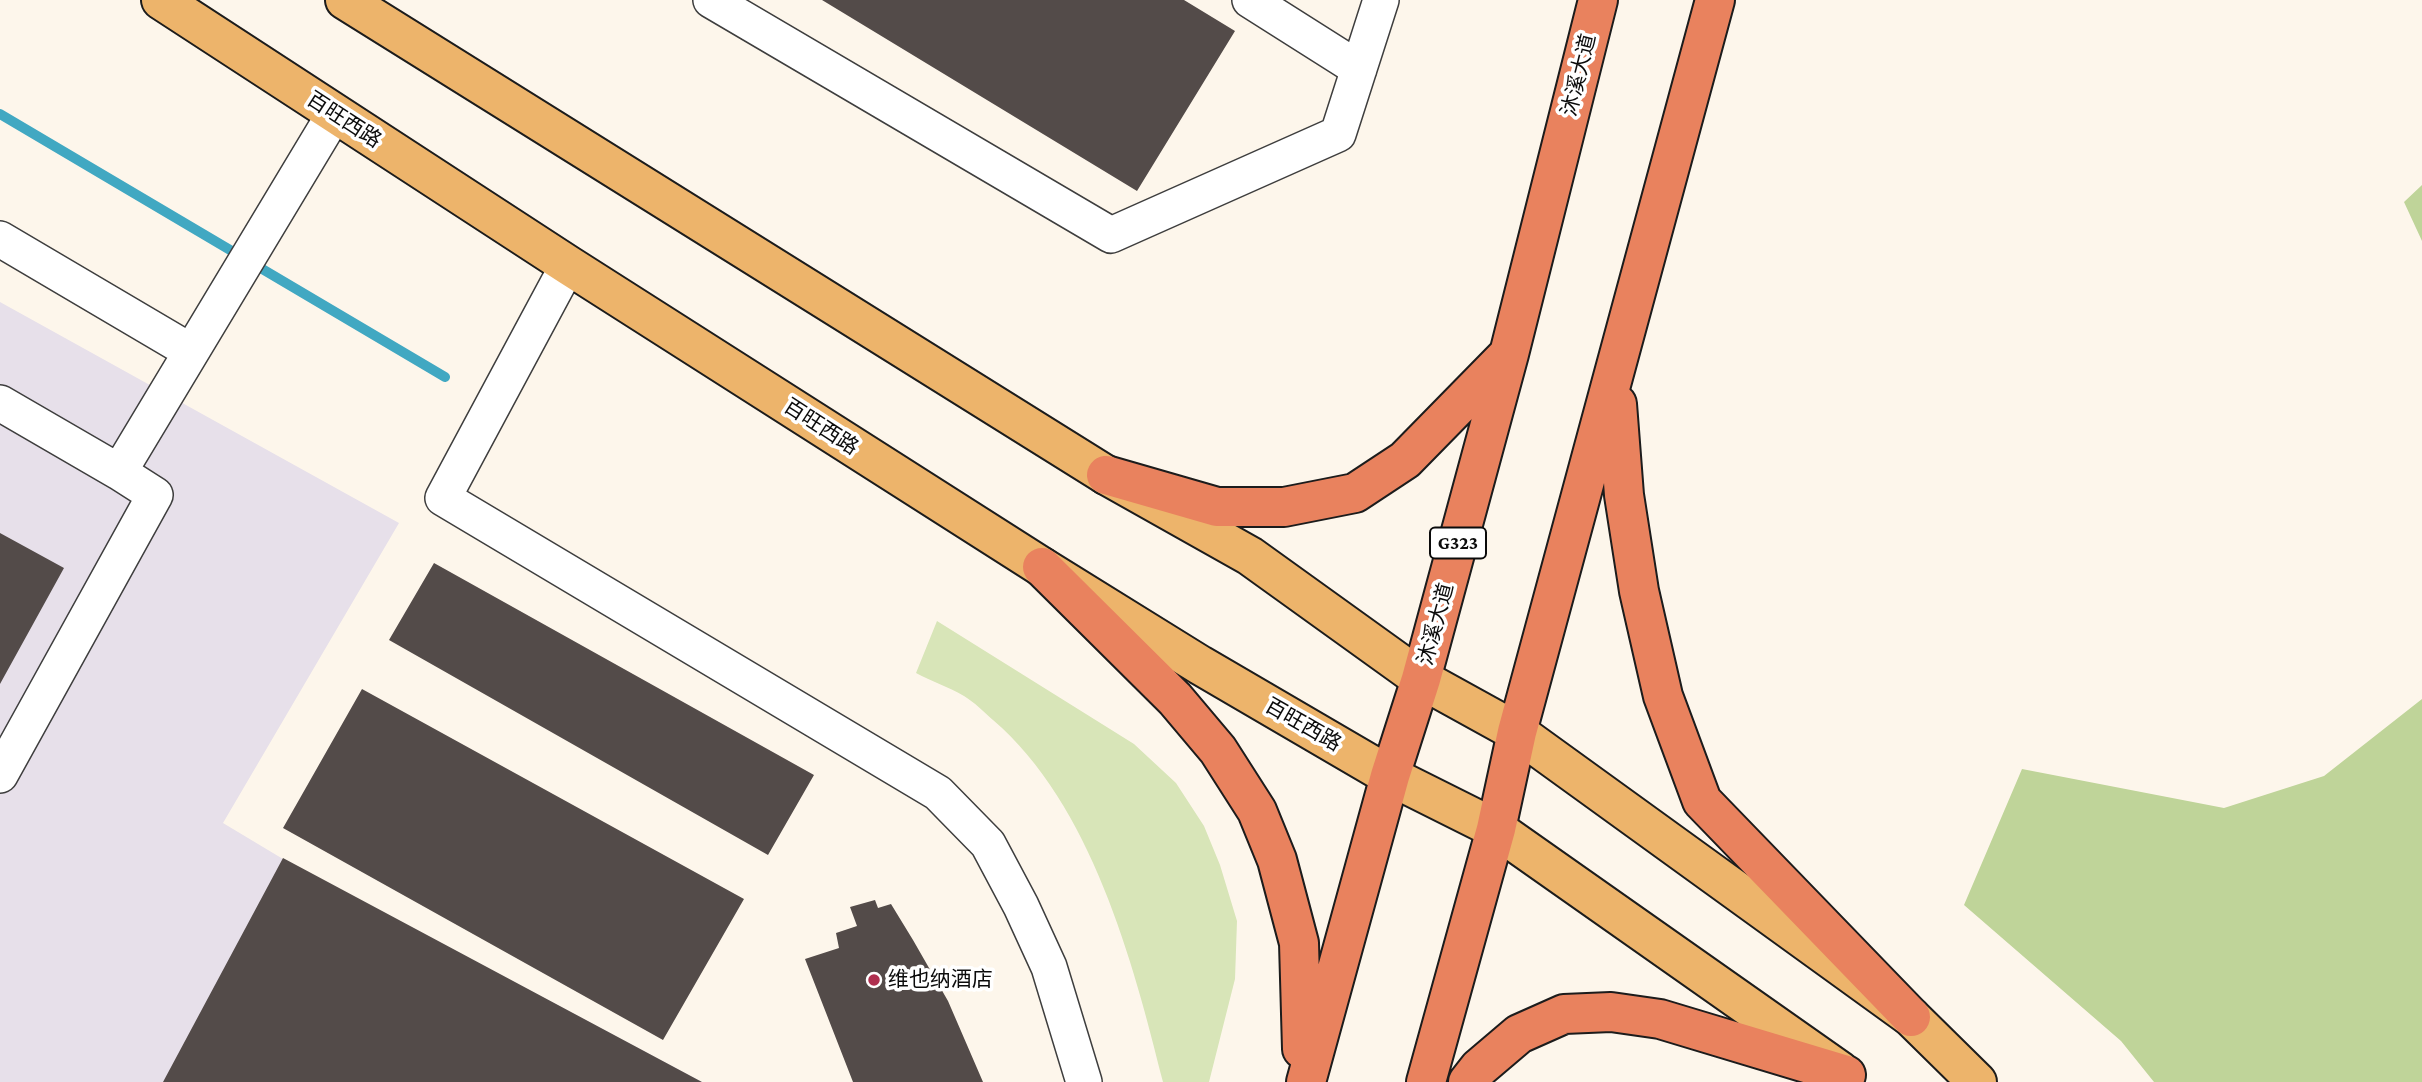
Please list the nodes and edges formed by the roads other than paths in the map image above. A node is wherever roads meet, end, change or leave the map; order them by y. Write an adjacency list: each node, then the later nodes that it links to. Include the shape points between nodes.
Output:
1 (161, 0): 9 (main road, 百旺西路)
2 (345, 0): 17 (main road)
3 (711, 0): 8 (lane, via 1111,235 1338,134)
4 (1250, 0): 8 (lane)
5 (1381, 0): 8 (lane)
6 (1598, 0): 13 (highway, 沐溪大道 / G323)
7 (1715, 0): 14 (highway)
8 (1359, 69)
9 (335, 113): 11 (main road, 百旺西路); 12 (lane)
10 (0, 239): 12 (lane)
11 (568, 265): 18 (main road, 百旺西路); 26 (lane, via 443,498 938,793 988,844 1021,906 1049,967)
12 (190, 351): 16 (lane)
13 (1509, 354): 17 (highway, via 1405,460 1355,492 1284,507 1217,507); 19 (highway, 沐溪大道 / G323)
14 (1614, 378): 20 (highway); 24 (highway, via 1623,495 1639,591 1662,696 1702,801)
15 (0, 403): 16 (lane)
16 (119, 472): 21 (lane, via 155,495)
17 (1106, 475): 19 (main road, via 1250,556)
18 (1042, 567): 22 (main road, 百旺西路, via 1200,666); 27 (highway, via 1175,699 1218,750 1257,811 1277,860 1299,943)
19 (1421, 679): 20 (main road); 22 (highway, 沐溪大道 / G323)
20 (1517, 732): 23 (highway); 24 (main road)
21 (0, 775)
22 (1390, 776): 23 (main road, 百旺西路); 27 (highway, 沐溪大道 / G323)
23 (1496, 829): 25 (main road, 百旺西路); 28 (highway)
24 (1910, 1017): 30 (main road)
25 (1850, 1078): 29 (highway, via 1660,1019 1611,1012 1564,1014 1520,1034)
26 (1084, 1082)
27 (1304, 1082)
28 (1426, 1082)
29 (1468, 1082)
30 (1977, 1082)

